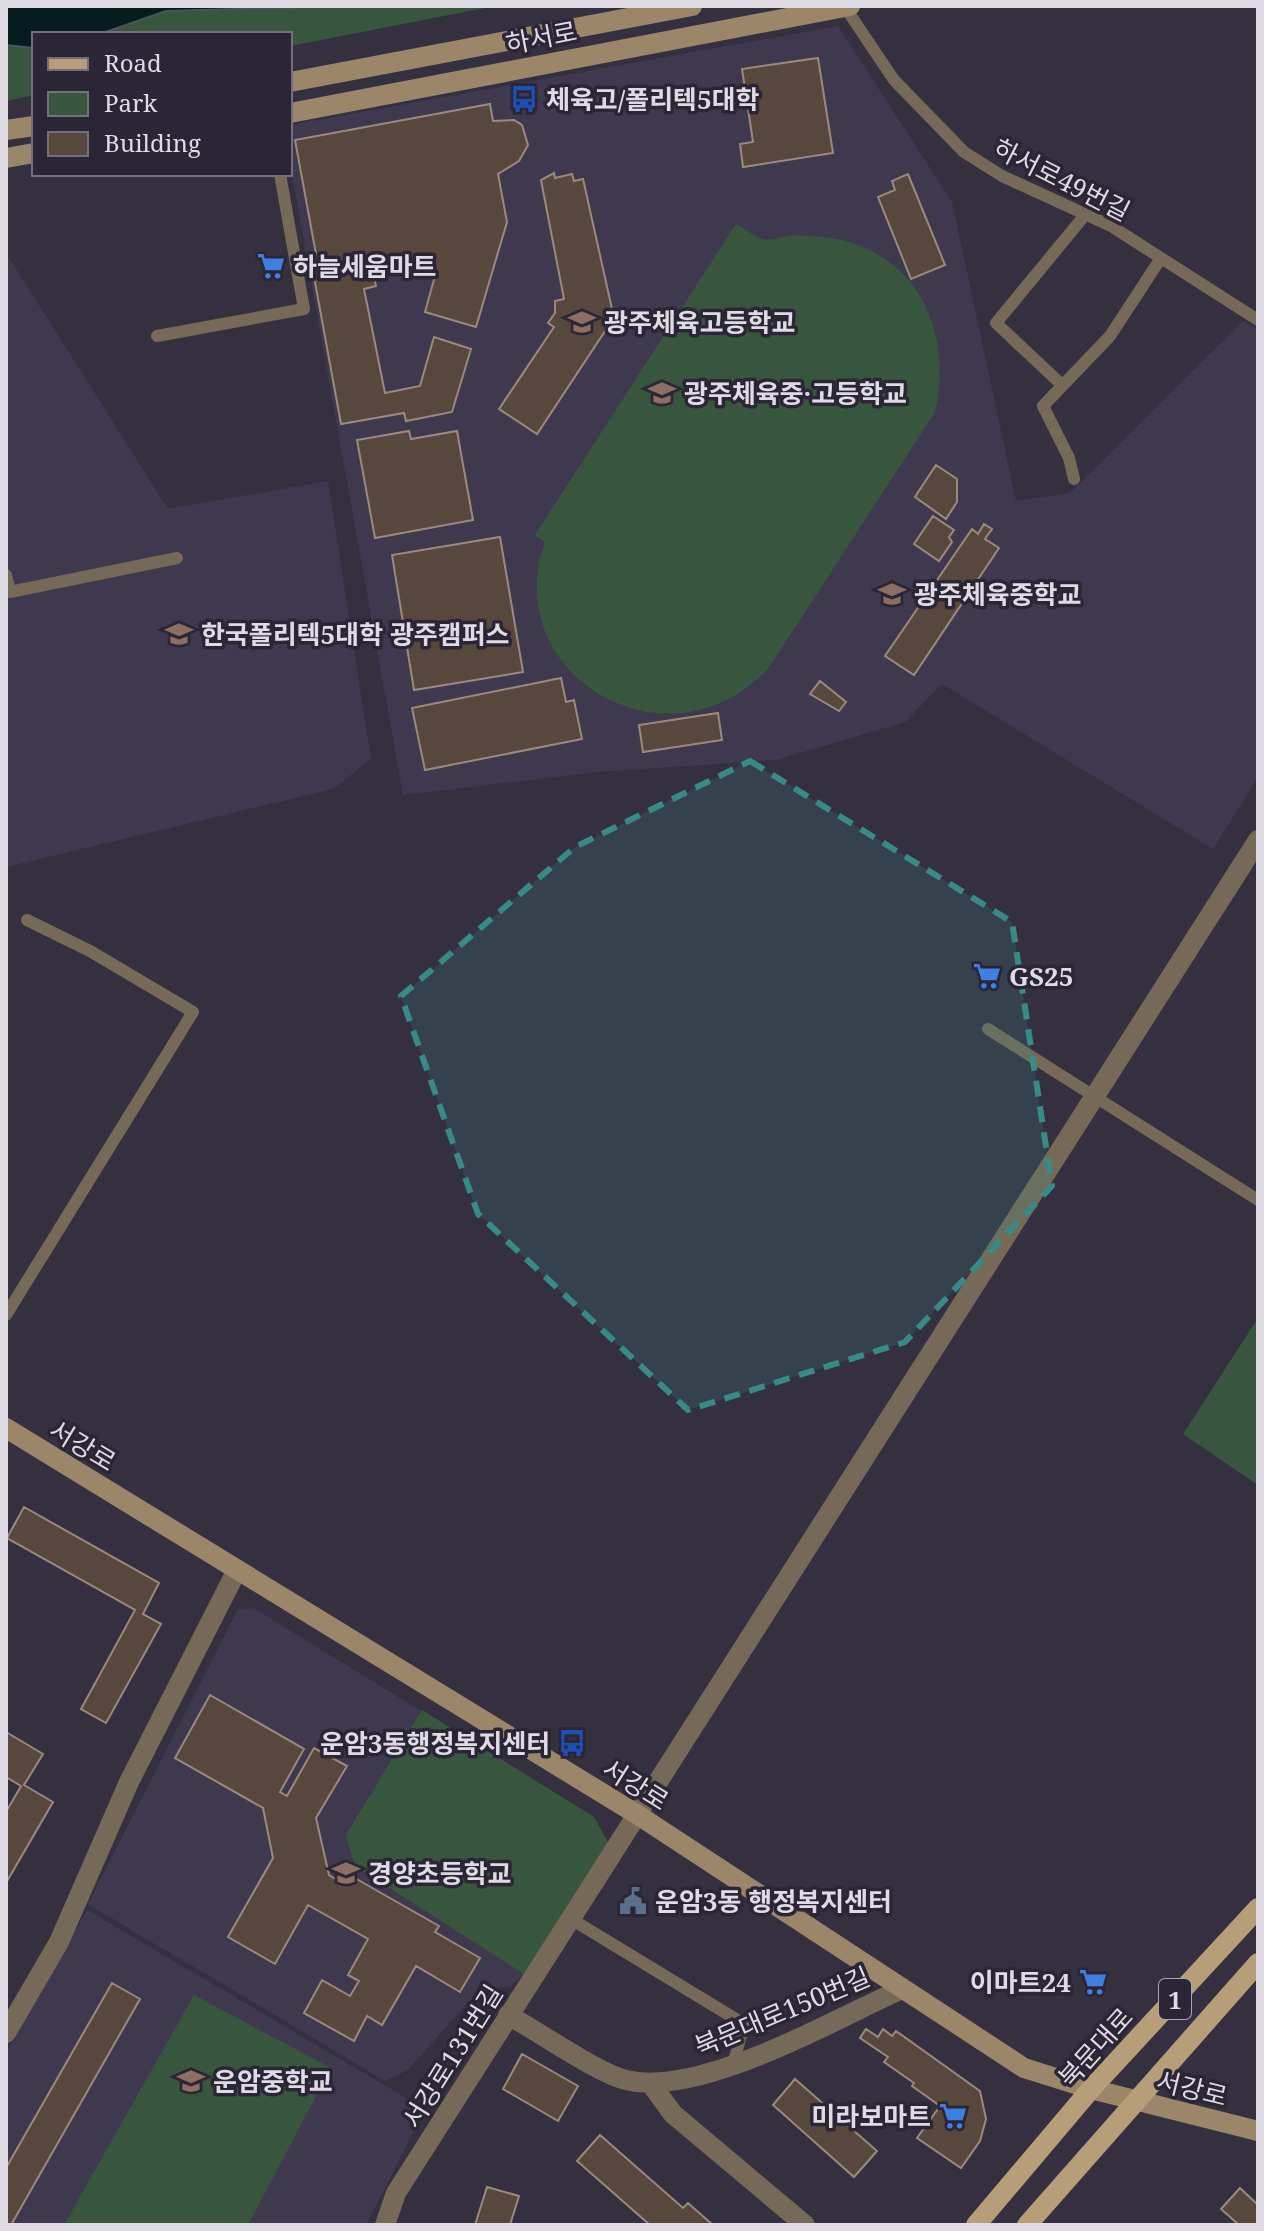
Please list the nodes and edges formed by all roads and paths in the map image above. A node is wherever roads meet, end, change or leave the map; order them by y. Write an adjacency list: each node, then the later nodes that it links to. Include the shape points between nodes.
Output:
1 (692, 6): 3 (main road, 하서로)
2 (847, 7): 4 (main road, 하서로); 10 (lane, 하서로49번길, via 894,80 964,152)
3 (292, 82)
4 (292, 113)
5 (32, 126): 6 (main road)
6 (6, 130)
7 (32, 153): 8 (main road)
8 (6, 158)
9 (280, 176): 13 (lane, via 304,309)
10 (1085, 215): 11 (lane, 하서로49번길); 14 (lane, via 996,323)
11 (1161, 258): 12 (lane, 하서로49번길); 14 (lane, via 1110,336)
12 (1258, 320)
13 (157, 336)
14 (1062, 385): 15 (lane, via 1043,406)
15 (1074, 479)
16 (177, 558): 17 (lane, via 10,592)
17 (6, 575)
18 (1258, 840): 21 (street, 서강로131번길)
19 (27, 920): 23 (lane, via 193,1012)
20 (988, 1029): 21 (lane)
21 (1094, 1096): 22 (lane); 26 (street, 서강로131번길)
22 (1258, 1200)
23 (6, 1315)
24 (6, 1428): 25 (main road, 서강로)
25 (237, 1570): 26 (main road, 서강로); 32 (street, via 129,1782 59,1942)
26 (638, 1815): 28 (street, 서강로131번길); 30 (main road, 서강로)
27 (1258, 1908): 35 (main road, 북문대로 / 1)
28 (571, 1919): 31 (street, 서강로131번길); 33 (lane, via 744,2024)
29 (1258, 1963): 36 (main road, 1)
30 (902, 1989): 33 (street, 북문대로150번길); 35 (main road, 서강로, via 1024,2068)
31 (508, 2015): 34 (street, 북문대로150번길, via 623,2080); 38 (street, 서강로131번길, via 396,2193)
32 (6, 2033)
33 (733, 2065): 34 (street, 북문대로150번길)
34 (651, 2084): 39 (street, via 673,2114)
35 (1091, 2089): 36 (main road, 서강로); 40 (main road, 북문대로 / 1)
36 (1134, 2100): 37 (main road, 서강로); 41 (main road, 1)
37 (1258, 2131)
38 (385, 2225)
39 (805, 2225)
40 (976, 2225)
41 (1027, 2225)

